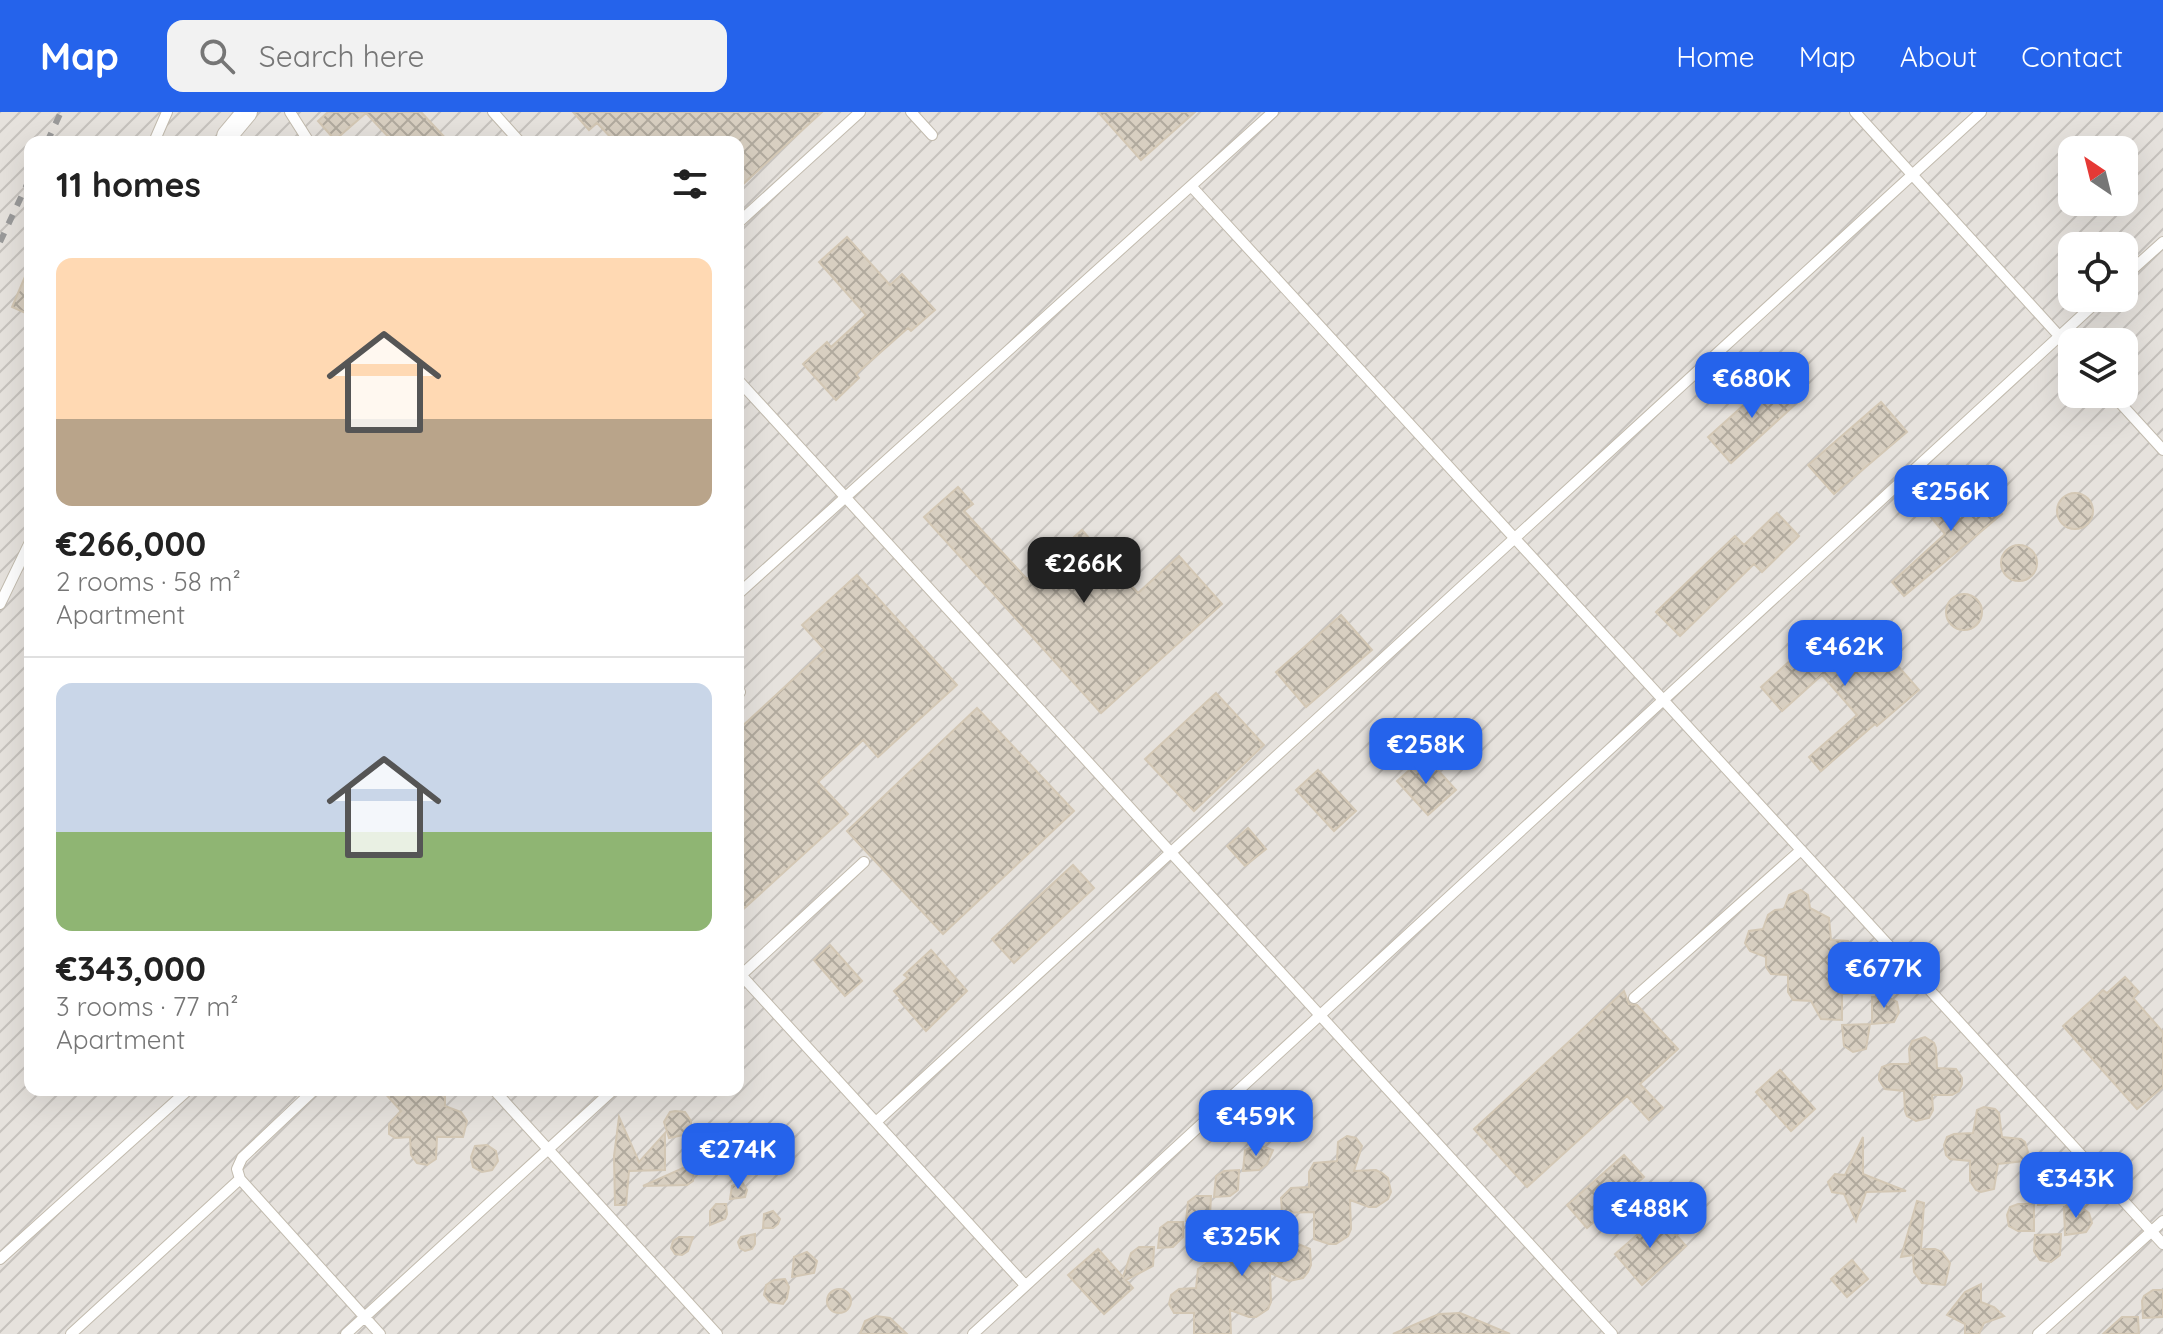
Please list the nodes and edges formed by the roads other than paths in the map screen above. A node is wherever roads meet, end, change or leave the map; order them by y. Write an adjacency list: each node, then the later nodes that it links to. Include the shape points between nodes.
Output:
1 (167, 112): 12 (lane)
2 (238, 112): 13 (street)
3 (247, 112): 14 (street)
4 (290, 112): 15 (lane)
5 (493, 112): 16 (lane)
6 (860, 112): 19 (lane)
7 (911, 112): 11 (lane)
8 (1273, 112): 18 (lane)
9 (1855, 112): 17 (lane)
10 (1981, 112): 17 (lane)
11 (932, 135)
12 (157, 136)
13 (227, 136)
14 (228, 136)
15 (305, 136)
16 (515, 136)
17 (1912, 175): 24 (lane); 30 (lane)
18 (1191, 186): 29 (lane); 30 (lane)
19 (744, 218)
20 (2163, 242): 21 (lane)
21 (2138, 264)
22 (2086, 312): 23 (lane)
23 (2069, 328)
24 (2058, 334)
25 (2058, 338): 34 (lane)
26 (744, 387): 29 (lane)
27 (2125, 408): 28 (lane)
28 (2163, 450)
29 (845, 498): 32 (lane); 36 (lane)
30 (1515, 538): 34 (lane); 36 (lane)
31 (24, 554): 33 (lane)
32 (744, 589)
33 (0, 604)
34 (1663, 700): 35 (lane); 41 (lane)
35 (1801, 850): 40 (lane); 50 (lane)
36 (1170, 853): 41 (lane); 46 (lane)
37 (864, 862): 38 (lane)
38 (744, 972)
39 (744, 980): 46 (lane)
40 (1634, 998)
41 (1319, 1016): 53 (lane); 60 (lane)
42 (181, 1096): 52 (lane)
43 (308, 1096): 48 (lane, via 242,1158)
44 (499, 1096): 47 (lane)
45 (606, 1096): 47 (lane)
46 (876, 1122): 53 (lane)
47 (548, 1149): 54 (lane); 58 (lane)
48 (240, 1179): 54 (lane); 55 (lane)
49 (2163, 1221): 50 (lane)
50 (2152, 1232): 51 (lane); 61 (lane)
51 (2163, 1244)
52 (0, 1259)
53 (1025, 1285): 59 (lane)
54 (365, 1317): 56 (lane); 57 (lane)
55 (71, 1334)
56 (346, 1334)
57 (380, 1334)
58 (717, 1334)
59 (973, 1334)
60 (1612, 1334)
61 (2038, 1334)

